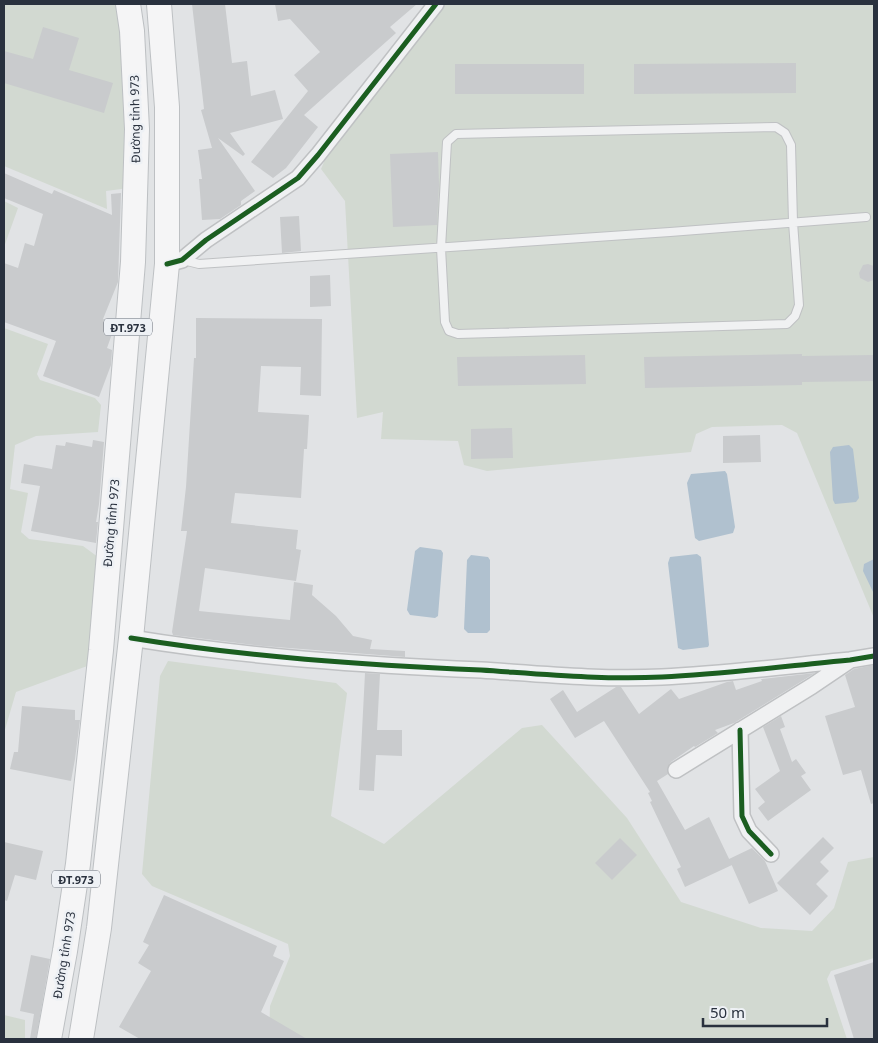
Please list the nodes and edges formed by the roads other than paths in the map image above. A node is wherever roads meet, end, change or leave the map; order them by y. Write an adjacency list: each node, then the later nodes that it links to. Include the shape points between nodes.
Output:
1 (128, 4): 7 (main road, Đường tỉnh 973 / ĐT.973, via 137,129)
2 (159, 4): 8 (main road, ĐT.973)
3 (436, 4): 8 (street, via 298,178)
4 (866, 217): 5 (lane)
5 (793, 222): 6 (lane); 6 (lane, via 798,306 795,316 787,324 458,334 449,331 444,322); 6 (lane, via 791,145 785,133 776,127 456,134 448,142)
6 (441, 248): 8 (lane, via 199,264)
7 (133, 262): 8 (main road); 15 (main road, Đường tỉnh 973 / ĐT.973, via 78,864)
8 (174, 262): 9 (main road, ĐT.973)
9 (130, 645): 11 (street, via 338,662 592,676 661,677); 16 (main road, ĐT.973, via 99,928)
10 (874, 656): 11 (street)
11 (850, 660): 12 (street)
12 (740, 730): 13 (street); 14 (street, via 742,816 749,831)
13 (676, 770)
14 (770, 854)
15 (49, 1039)
16 (81, 1039)

